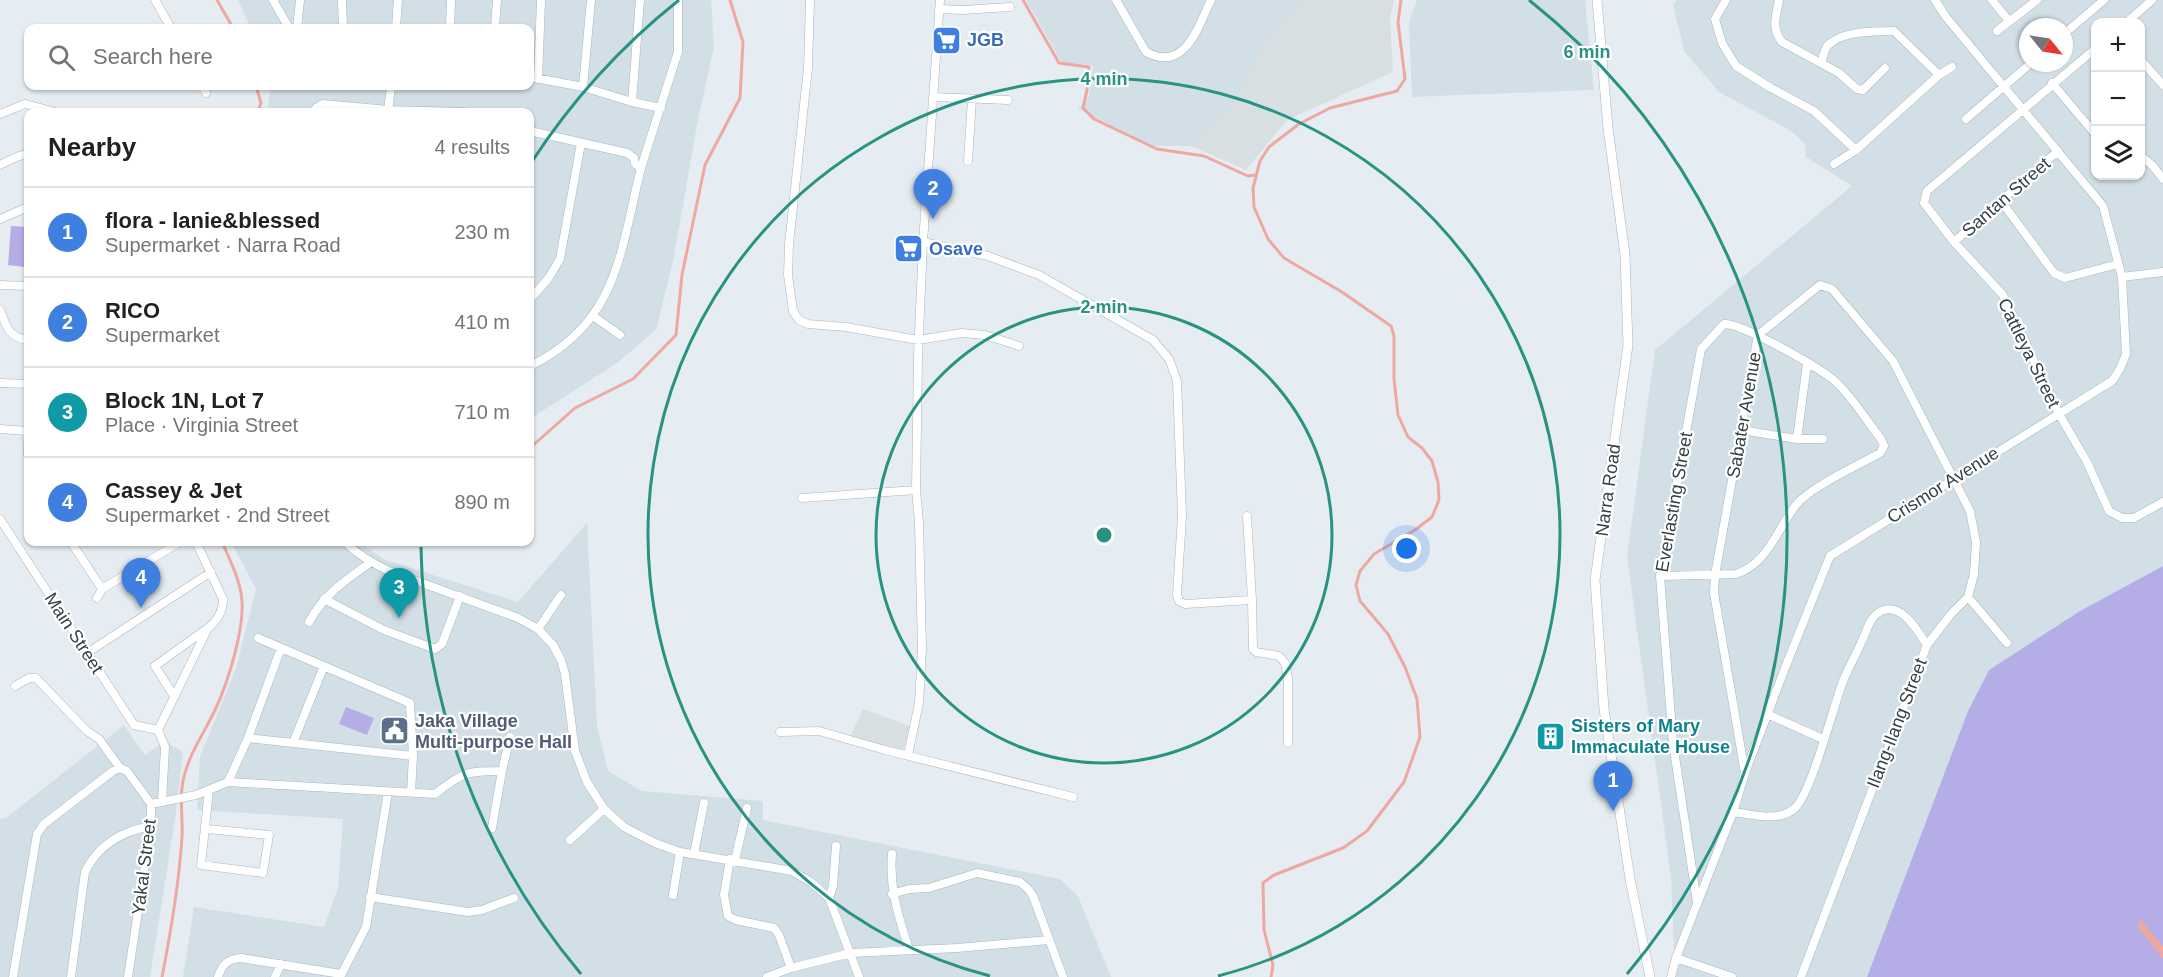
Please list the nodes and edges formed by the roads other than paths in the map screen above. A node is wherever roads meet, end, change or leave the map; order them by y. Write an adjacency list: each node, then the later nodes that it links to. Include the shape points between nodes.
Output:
1 (155, 0): 28 (street)
2 (273, 0): 29 (street)
3 (300, 0): 30 (street)
4 (342, 0): 31 (street)
5 (398, 0): 32 (street)
6 (451, 0): 33 (street)
7 (497, 0): 34 (street)
8 (541, 0): 44 (street)
9 (591, 0): 47 (street)
10 (640, 0): 55 (street)
11 (678, 0): 60 (street, via 678,52)
12 (810, 0): 92 (street, via 808,68 789,244 793,311 808,324)
13 (940, 0): 25 (street)
14 (1116, 0): 15 (street, via 1146,52 1166,58 1175,57 1186,47)
15 (1211, 0)
16 (1597, 0): 190 (street, Narra Road, via 1608,128 1625,255 1628,345 1595,580 1604,709 1630,879)
17 (1726, 0): 67 (street, via 1715,19 1722,43 1736,66 1814,111)
18 (1779, 0): 38 (street, via 1776,34 1782,42)
19 (1935, 0): 48 (street, Crismor Avenue)
20 (1992, 0): 27 (street)
21 (2037, 0): 27 (street)
22 (2104, 0): 35 (street)
23 (2152, 0): 26 (street)
24 (1010, 7): 25 (street)
25 (939, 9): 52 (street)
26 (2132, 18)
27 (2010, 21): 36 (street)
28 (169, 24)
29 (287, 24)
30 (297, 24)
31 (343, 24)
32 (396, 24)
33 (450, 24)
34 (495, 24)
35 (2073, 26)
36 (1996, 31)
37 (2091, 52): 45 (street, Cattleya Street)
38 (1821, 63): 41 (street, via 1863,90); 43 (street, via 1826,47 1836,40 1861,33 1894,31)
39 (2145, 65): 46 (street)
40 (1952, 67): 43 (street)
41 (1886, 68)
42 (2020, 72): 48 (street)
43 (1939, 75): 67 (street)
44 (534, 78): 47 (street)
45 (2052, 83): 61 (street, Cattleya Street); 64 (street)
46 (2163, 85)
47 (584, 87): 55 (street)
48 (2003, 87): 61 (street, Crismor Avenue); 63 (street)
49 (204, 90): 51 (street)
50 (391, 90): 59 (street)
51 (206, 93)
52 (933, 97): 53 (street); 79 (street)
53 (972, 99): 54 (street); 71 (street)
54 (1008, 100)
55 (632, 102): 60 (street)
56 (40, 108): 62 (street, via 25,104)
57 (316, 108): 58 (street, via 323,104)
58 (360, 108)
59 (388, 108)
60 (661, 108): 74 (street)
61 (2022, 109): 68 (street, Crismor Avenue); 80 (street, Cattleya Street, via 1927,191 1924,203)
62 (0, 114)
63 (1966, 119)
64 (2091, 129)
65 (534, 132): 66 (street)
66 (581, 143): 74 (street, via 627,153); 86 (street, via 560,259)
67 (1856, 150): 72 (street)
68 (2058, 151): 76 (street, Santan Street); 81 (street, Crismor Avenue, via 2103,206)
69 (24, 155): 73 (street)
70 (2145, 159): 75 (street)
71 (968, 161)
72 (1834, 164)
73 (0, 165)
74 (641, 168): 88 (street, via 619,262)
75 (2163, 179)
76 (2001, 201): 80 (street, Santan Street); 81 (street, via 2060,277)
77 (24, 209): 78 (street)
78 (0, 219)
79 (923, 242): 92 (street); 124 (street, via 988,256 1039,275 1153,340 1169,359 1177,381 1182,516 1179,601 1185,604)
80 (1954, 242): 98 (street, Cattleya Street, via 2003,296)
81 (2118, 264): 83 (street, Crismor Avenue)
82 (2163, 272): 83 (street)
83 (2122, 277): 98 (street, Crismor Avenue, via 2126,354 2120,369 2112,381)
84 (0, 285): 85 (street)
85 (24, 285)
86 (534, 295)
87 (0, 310): 91 (street, via 8,331)
88 (593, 316): 89 (street); 94 (street, via 563,347)
89 (620, 335)
90 (1758, 335): 95 (street); 100 (street, Sabater Avenue); 104 (street, Sabater Avenue, via 1820,285 1832,289 1893,361); 117 (street, Everlasting Street, via 1724,324 1701,349)
91 (24, 340)
92 (918, 340): 93 (street, via 962,333 985,335); 105 (street)
93 (1019, 346)
94 (534, 364)
95 (1807, 364): 102 (street); 116 (street, via 1838,383 1884,446 1880,453 1798,503 1759,563 1736,574)
96 (0, 383): 97 (street)
97 (24, 384)
98 (2059, 414): 104 (street, Crismor Avenue); 107 (street, Cattleya Street, via 2109,511 2122,519 2134,518)
99 (0, 429): 101 (street)
100 (1741, 430): 102 (street); 116 (street, Sabater Avenue)
101 (24, 431)
102 (1797, 439): 103 (street)
103 (1823, 439)
104 (1954, 478): 121 (street, Ilang-Ilang Street, via 1970,511 1976,542); 136 (street, Crismor Avenue, via 1830,556)
105 (916, 490): 106 (street); 144 (street, via 922,650 919,703)
106 (802, 498)
107 (2163, 502)
108 (1247, 516): 124 (street)
109 (0, 519): 132 (street, Main Street)
110 (74, 546): 118 (street)
111 (173, 546): 118 (street)
112 (198, 546): 115 (street)
113 (349, 546): 114 (street)
114 (371, 562): 120 (street); 123 (street)
115 (211, 572): 126 (street, via 223,606); 132 (street)
116 (1715, 575): 117 (street); 148 (street, Sabater Avenue, via 1714,594)
117 (1660, 576): 174 (street, Everlasting Street, via 1672,744)
118 (102, 589): 122 (street)
119 (561, 594): 127 (street)
120 (460, 596): 123 (street, via 442,644 435,649 384,630); 127 (street)
121 (1968, 597): 129 (street); 130 (street, Ilang-Ilang Street)
122 (97, 598)
123 (324, 599): 125 (street)
124 (1252, 600): 143 (street, via 1252,649 1279,656 1285,663)
125 (309, 622)
126 (207, 628): 135 (street); 135 (street, via 154,666)
127 (538, 629): 158 (street, via 561,660 575,751 587,782)
128 (258, 638): 131 (street)
129 (2007, 644)
130 (1927, 645): 141 (street, via 1909,618 1893,610 1875,616 1843,682); 193 (street, Ilang-Ilang Street)
131 (281, 648): 133 (street); 140 (street)
132 (87, 653): 137 (street, Main Street, via 134,725)
133 (324, 666): 142 (street); 145 (street, via 410,703)
134 (15, 686): 146 (street, Yakal Street, via 36,678 99,739)
135 (174, 696): 137 (street)
136 (1767, 714): 141 (street); 148 (street, Crismor Avenue)
137 (158, 730): 154 (street, via 165,747)
138 (780, 732): 144 (street, via 819,731)
139 (510, 737): 147 (street)
140 (248, 738): 142 (street); 149 (street)
141 (1823, 739): 159 (street, via 1808,785 1795,808 1779,817)
142 (293, 743): 145 (street)
143 (1288, 743)
144 (908, 755): 153 (street)
145 (413, 756): 152 (street)
146 (120, 768): 156 (street, Yakal Street, via 127,771); 182 (street, via 44,824 37,834)
147 (502, 771): 152 (street, via 470,771 435,794); 161 (street)
148 (1745, 773): 159 (street, Crismor Avenue)
149 (228, 782): 150 (street); 151 (street)
150 (209, 790): 154 (street); 162 (street)
151 (388, 792): 152 (street); 171 (street)
152 (411, 793)
153 (1073, 796)
154 (162, 802): 156 (street)
155 (704, 803): 166 (street)
156 (151, 804): 160 (street, Yakal Street)
157 (747, 808): 168 (street)
158 (604, 809): 163 (street); 165 (street, via 624,827)
159 (1733, 812): 174 (street, Crismor Avenue)
160 (151, 826): 183 (street, via 115,838 90,862 85,872); 184 (street, Yakal Street)
161 (492, 828)
162 (207, 829): 162 (street, via 269,835 263,873 201,865)
163 (570, 840)
164 (836, 846): 173 (street)
165 (680, 852): 166 (street); 170 (street)
166 (694, 854): 168 (street)
167 (892, 854): 169 (street)
168 (732, 860): 173 (street, via 792,871); 180 (street, via 724,895 728,916 774,928)
169 (892, 894): 175 (street, via 929,888 977,873 1020,882 1033,896); 176 (street)
170 (673, 895)
171 (370, 897): 172 (street, via 468,912); 181 (street, via 366,927)
172 (514, 898)
173 (829, 898): 177 (street)
174 (1698, 904): 178 (street, Crismor Avenue)
175 (1049, 940): 176 (street); 189 (street)
176 (909, 950): 177 (street)
177 (851, 953): 180 (street); 188 (street)
178 (1676, 958): 191 (street, Crismor Avenue); 192 (street)
179 (281, 964): 181 (street); 185 (street, via 230,960); 186 (street)
180 (791, 968): 187 (street)
181 (340, 976)
182 (14, 977)
183 (70, 977)
184 (128, 977)
185 (218, 977)
186 (275, 977)
187 (767, 977)
188 (859, 977)
189 (1064, 977)
190 (1650, 977)
191 (1671, 977)
192 (1732, 977)
193 (1801, 977)

